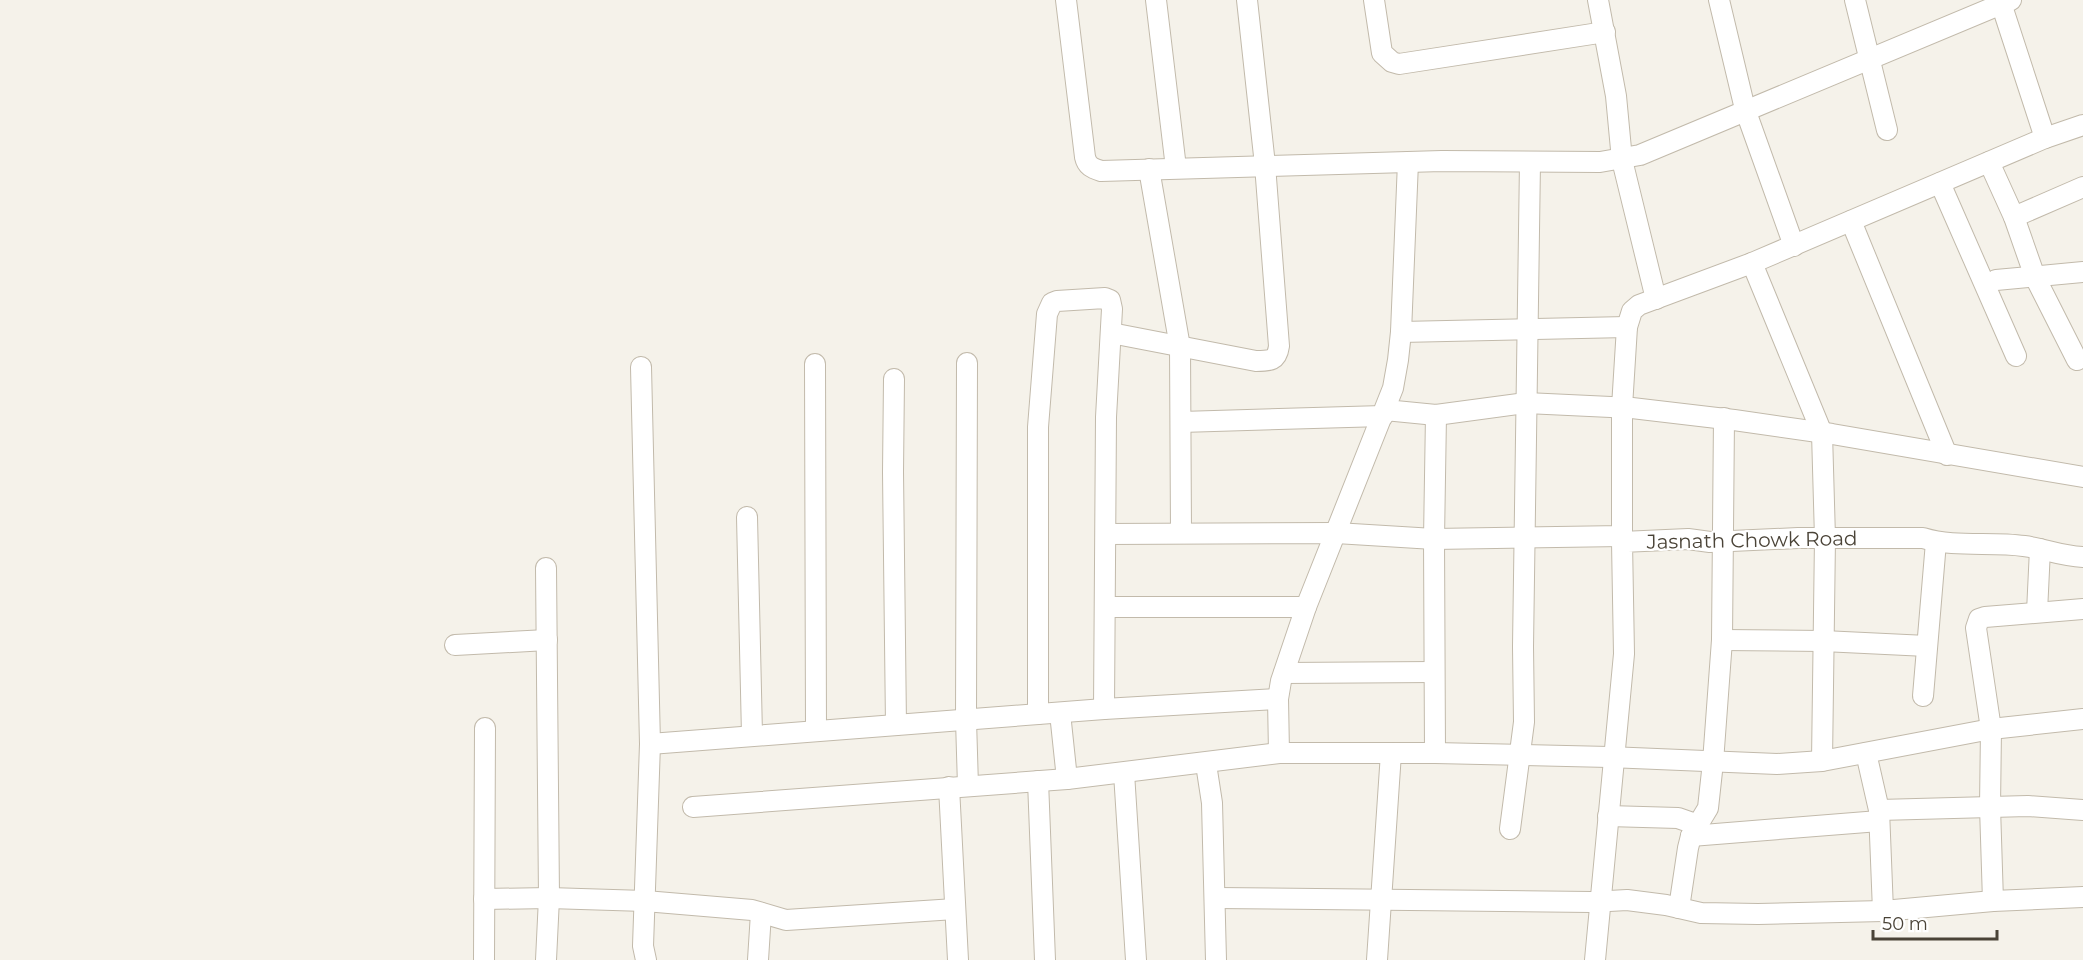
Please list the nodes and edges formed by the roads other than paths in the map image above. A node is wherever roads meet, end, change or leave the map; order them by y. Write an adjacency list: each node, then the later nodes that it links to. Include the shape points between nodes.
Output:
1 (1066, 0): 21 (street, via 1086,163 1101,171)
2 (1156, 0): 20 (street)
3 (1247, 0): 19 (street)
4 (1374, 0): 9 (street, via 1382,53 1399,64)
5 (1598, 0): 9 (street)
6 (1719, 0): 11 (street)
7 (1855, 0): 10 (street)
8 (2004, 1): 10 (street); 14 (street)
9 (1605, 32): 15 (street)
10 (1870, 58): 11 (street); 13 (street)
11 (1745, 109): 15 (street, via 1640,155); 26 (street)
12 (2083, 125): 14 (street)
13 (1887, 130)
14 (2045, 138): 18 (street)
15 (1622, 159): 17 (street); 31 (street)
16 (1408, 162): 17 (street); 19 (street); 34 (street)
17 (1530, 162): 33 (street)
18 (1989, 162): 22 (street); 24 (street)
19 (1265, 165): 20 (street); 36 (street, via 1278,353 1270,362)
20 (1176, 168): 21 (street)
21 (1149, 169): 36 (street)
22 (1940, 183): 25 (street); 37 (street)
23 (2083, 187): 24 (street)
24 (2014, 217): 29 (street)
25 (1851, 221): 26 (street); 50 (street)
26 (1794, 246): 27 (street)
27 (1752, 263): 31 (street); 49 (street)
28 (2083, 272): 29 (street)
29 (2035, 277): 30 (street); 38 (street)
30 (1996, 280)
31 (1656, 299): 32 (street, via 1632,310)
32 (1627, 327): 33 (street); 44 (street)
33 (1528, 329): 34 (street); 43 (street)
34 (1401, 332): 45 (street, via 1393,388)
35 (1111, 333): 36 (street); 55 (street); 79 (street, via 1112,304 1105,298 1057,301 1048,308 1038,428)
36 (1180, 347): 48 (street)
37 (2016, 356)
38 (2077, 360)
39 (967, 363): 81 (street)
40 (815, 364): 85 (street)
41 (641, 367): 87 (street)
42 (894, 379): 82 (street)
43 (1526, 403): 44 (street); 46 (street); 56 (street)
44 (1622, 407): 47 (street); 56 (street, via 1622,536)
45 (1384, 413): 46 (street); 48 (street); 54 (street)
46 (1436, 416): 58 (street)
47 (1724, 418): 49 (street); 59 (street)
48 (1181, 423): 53 (street)
49 (1822, 433): 50 (street); 57 (street)
50 (1947, 455): 51 (street)
51 (2083, 477)
52 (747, 517): 86 (street)
53 (1181, 532): 54 (street); 55 (street)
54 (1336, 533): 58 (street); 65 (street)
55 (1106, 534): 64 (street)
56 (1524, 537): 58 (street); 92 (street, via 1524,722)
57 (1825, 538): 59 (street, Jasnath Chowk Road); 60 (street, Jasnath Chowk Road, via 1923,538); 70 (street)
58 (1434, 539): 73 (street)
59 (1723, 541): 69 (street); 93 (street, Jasnath Chowk Road, via 1622,542 1624,654)
60 (1936, 542): 61 (street, Jasnath Chowk Road, via 1983,542); 72 (street)
61 (2040, 549): 62 (street, Jasnath Chowk Road); 67 (street)
62 (2083, 557)
63 (546, 568): 68 (street)
64 (1105, 607): 65 (street); 77 (street)
65 (1306, 607): 74 (street)
66 (2083, 609): 67 (street)
67 (2037, 612): 84 (street, via 1985,617 1977,623)
68 (547, 640): 71 (street); 109 (street)
69 (1722, 640): 70 (street); 95 (street)
70 (1823, 641): 72 (street); 94 (street)
71 (455, 645)
72 (1928, 646): 75 (street)
73 (1434, 672): 74 (street); 90 (street)
74 (1284, 673): 76 (street)
75 (1923, 696)
76 (1278, 699): 77 (street); 88 (street)
77 (1104, 709): 78 (street)
78 (1060, 713): 79 (street); 98 (street)
79 (1038, 714): 81 (street)
80 (2083, 719): 84 (street)
81 (966, 720): 82 (street); 100 (street)
82 (896, 725): 85 (street)
83 (485, 728): 111 (street)
84 (1991, 729): 91 (street); 102 (street)
85 (816, 731): 86 (street)
86 (752, 735): 87 (street)
87 (650, 744): 113 (street)
88 (1279, 753): 89 (street); 96 (street)
89 (1391, 753): 90 (street); 112 (street)
90 (1435, 753): 92 (street)
91 (1866, 753): 94 (street); 105 (street)
92 (1519, 755): 93 (street); 106 (street)
93 (1614, 757): 95 (street); 104 (street, Jasnath Chowk Road)
94 (1822, 761): 95 (street)
95 (1713, 762): 107 (street, via 1708,808)
96 (1206, 764): 97 (street); 110 (street, via 1212,803)
97 (1124, 773): 98 (street); 126 (street)
98 (1067, 779): 99 (street)
99 (1038, 781): 100 (street); 125 (street)
100 (959, 787): 101 (street); 117 (street)
101 (693, 807)
102 (1990, 807): 103 (street); 105 (street); 114 (street)
103 (2083, 810)
104 (1608, 816): 107 (street, via 1678,818); 115 (street, Jasnath Chowk Road)
105 (1879, 816): 107 (street); 118 (street)
106 (1510, 829)
107 (1694, 831): 116 (street)
108 (2083, 897): 114 (street)
109 (549, 898): 111 (street); 113 (street); 121 (street)
110 (1216, 898): 112 (street); 127 (street)
111 (484, 899): 120 (street)
112 (1381, 899): 115 (street); 128 (street)
113 (645, 901): 119 (street); 122 (street)
114 (1993, 901): 118 (street)
115 (1599, 902): 116 (street, via 1627,900); 129 (street, Jasnath Chowk Road)
116 (1679, 908): 118 (street, via 1701,914)
117 (955, 909): 119 (street, via 802,920); 124 (street)
118 (1883, 911)
119 (761, 913): 123 (street)
120 (484, 960)
121 (546, 960)
122 (646, 960)
123 (758, 960)
124 (958, 960)
125 (1045, 960)
126 (1136, 960)
127 (1216, 960)
128 (1377, 960)
129 (1595, 960)

